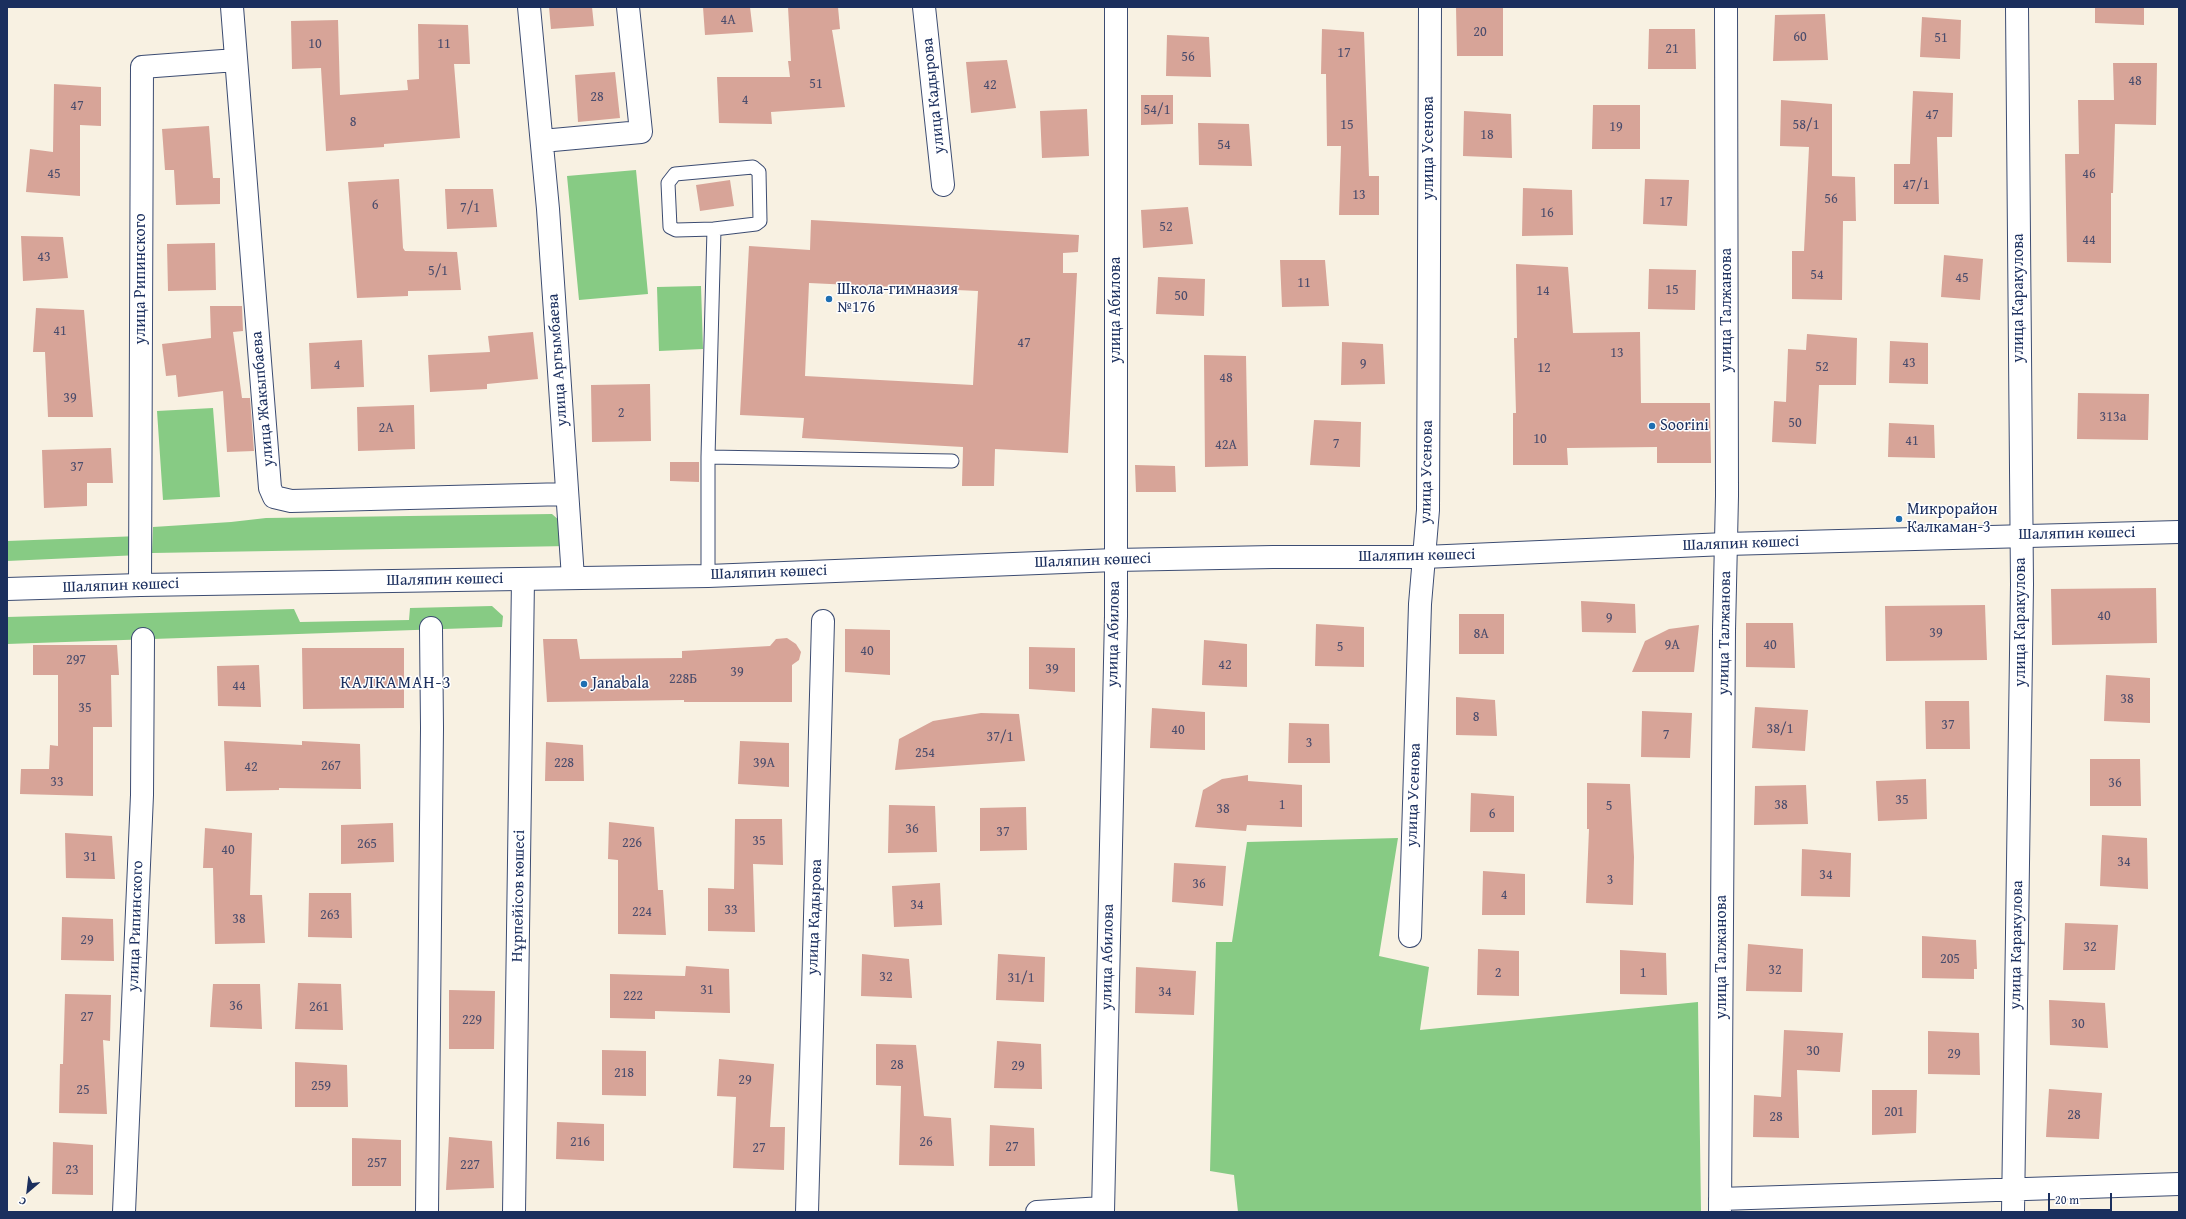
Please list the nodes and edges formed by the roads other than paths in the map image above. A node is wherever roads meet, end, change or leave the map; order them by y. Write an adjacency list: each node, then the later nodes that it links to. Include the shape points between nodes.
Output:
1 (232, 7): 9 (street, улица Жакыпбаева)
2 (529, 7): 10 (street, улица Аргымбаева)
3 (628, 7): 10 (street, via 641,132)
4 (924, 7): 11 (street, улица Кадырова)
5 (1116, 7): 20 (street, улица Абилова)
6 (1430, 7): 19 (street, улица Усенова, via 1428,510)
7 (1726, 7): 18 (street, улица Талжанова)
8 (2017, 7): 17 (street, улица Каракулова)
9 (236, 60): 15 (street, улица Жакыпбаева, via 270,488 274,497 291,501); 24 (street, улица Рипинского, via 142,67)
10 (542, 141): 15 (street, улица Аргымбаева)
11 (943, 185)
12 (714, 230): 12 (lane, via 756,224 760,221 757,168 675,174 670,178 670,227 676,230); 13 (lane)
13 (708, 457): 14 (lane); 21 (lane)
14 (952, 461)
15 (567, 494): 22 (street, улица Аргымбаева)
16 (2179, 532): 17 (street, Шаляпин көшесі)
17 (2021, 535): 18 (street, Шаляпин көшесі); 31 (street, улица Каракулова)
18 (1726, 544): 19 (street, Шаляпин көшесі); 32 (street, улица Талжанова)
19 (1424, 557): 20 (street, Шаляпин көшесі); 29 (street, улица Усенова, via 1420,604)
20 (1115, 560): 21 (street, Шаляпин көшесі); 33 (street, улица Абилова)
21 (708, 576): 22 (street, Шаляпин көшесі)
22 (573, 578): 23 (street, Шаляпин көшесі)
23 (523, 579): 24 (street, Шаляпин көшесі); 36 (street, Нұрпейісов көшесі)
24 (140, 584): 25 (street, Шаляпин көшесі)
25 (7, 589)
26 (823, 622): 37 (street, улица Кадырова)
27 (431, 628): 35 (street)
28 (143, 640): 34 (street, улица Рипинского, via 142,795)
29 (1410, 936)
30 (2179, 1184): 31 (street)
31 (2013, 1190): 32 (street); 39 (street, улица Каракулова)
32 (1720, 1205)
33 (1103, 1210): 38 (street)
34 (124, 1212)
35 (427, 1212)
36 (514, 1212)
37 (807, 1212)
38 (1037, 1212)
39 (2013, 1212)

